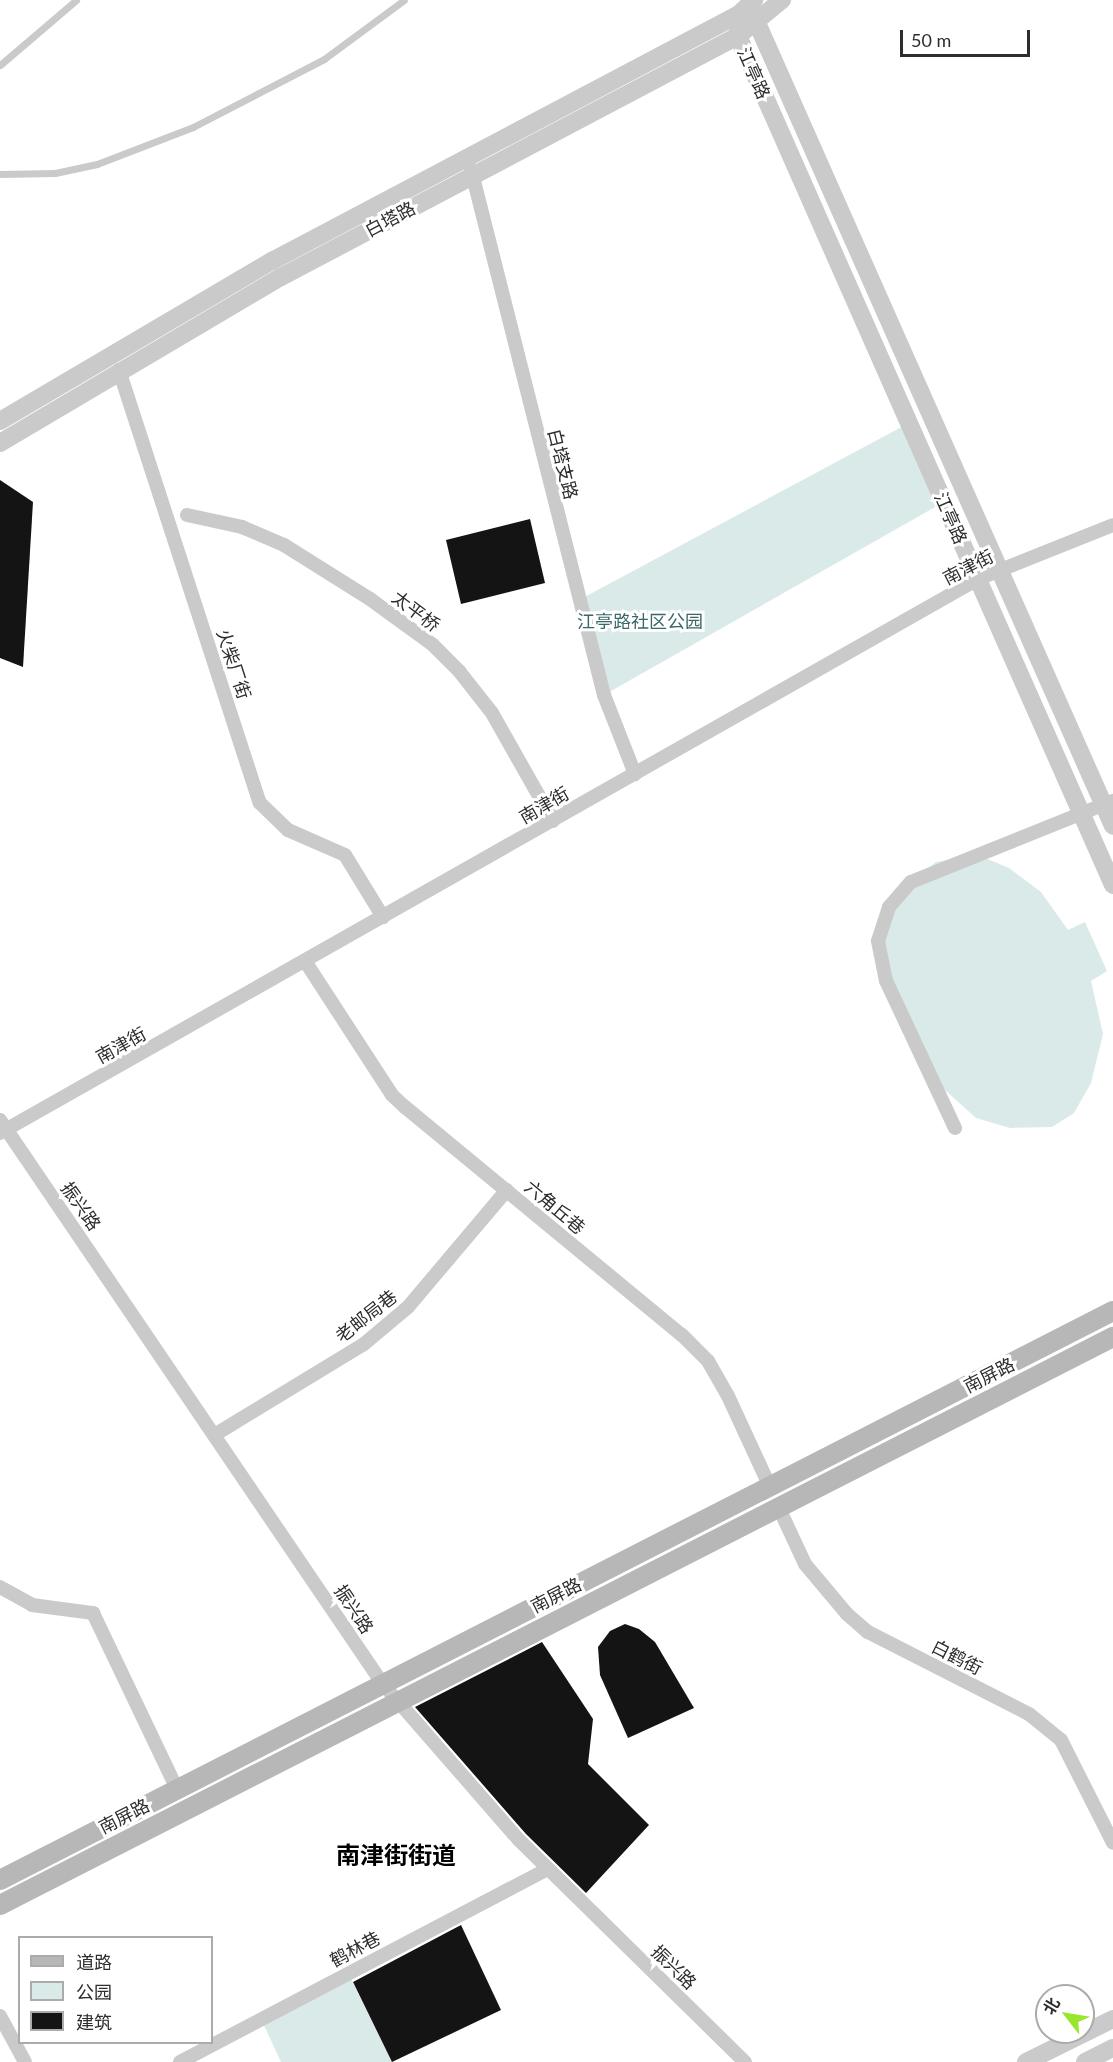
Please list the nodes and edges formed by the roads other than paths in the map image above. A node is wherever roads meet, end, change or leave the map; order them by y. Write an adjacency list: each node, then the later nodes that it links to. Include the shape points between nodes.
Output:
1 (76, 0): 8 (lane)
2 (404, 0): 10 (lane, via 324,59 193,127 97,164 55,173)
3 (754, 0): 5 (street, 白塔路)
4 (782, 0): 6 (street, 白塔路)
5 (736, 7): 6 (street, 江亭路); 7 (street, 江亭路); 9 (street, 白塔路)
6 (757, 23): 7 (street, 白塔路); 17 (street, 江亭路)
7 (738, 36): 11 (street, 白塔路); 18 (street, 江亭路)
8 (0, 65)
9 (468, 158): 11 (street, 白塔支路); 13 (street, 白塔路, via 272,261)
10 (0, 174)
11 (473, 176): 12 (street, 白塔路, via 281,277); 19 (street, 白塔支路, via 604,695)
12 (119, 370): 14 (street, 白塔路); 25 (street, 火柴厂街, via 260,802 288,830 345,855)
13 (0, 421)
14 (0, 443)
15 (187, 516): 22 (street, 太平桥, via 242,527 284,545 370,599 433,645 459,670 492,713)
16 (1113, 525): 17 (street, 南津街)
17 (1000, 570): 18 (street, 南津街); 20 (street, 江亭路)
18 (978, 579): 19 (street, 南津街); 21 (street, 江亭路)
19 (635, 774): 22 (street, 南津街)
20 (1108, 803): 21 (street); 23 (street, 江亭路)
21 (1082, 814): 24 (street, 江亭路); 28 (street, via 910,882 890,908 879,942 886,981)
22 (553, 821): 25 (street, 南津街)
23 (1113, 826)
24 (1113, 885)
25 (383, 917): 26 (street, 南津街)
26 (305, 961): 27 (street, 南津街); 29 (street, 六角丘巷, via 392,1095)
27 (2, 1128): 32 (street, 振兴路)
28 (955, 1128)
29 (507, 1191): 32 (street, 老邮局巷, via 408,1307 364,1344); 33 (street, 六角丘巷, via 682,1335 708,1361)
30 (1113, 1311): 33 (main road, 南屏路)
31 (1113, 1337): 34 (main road, 南屏路)
32 (216, 1434): 36 (street, 振兴路)
33 (770, 1487): 36 (main road, 南屏路)
34 (778, 1506): 37 (main road, 南屏路); 39 (street, 白鹤街, via 805,1564 868,1632 1029,1714 1061,1740)
35 (0, 1587): 38 (street, via 32,1605 93,1613)
36 (382, 1683): 37 (street, 振兴路); 38 (main road, 南屏路)
37 (396, 1700): 40 (street, 振兴路); 42 (main road, 南屏路)
38 (177, 1789): 41 (main road, 南屏路)
39 (1113, 1843)
40 (548, 1869): 47 (street, 鹤林巷); 48 (street, 振兴路)
41 (0, 1880)
42 (0, 1905)
43 (0, 2016): 46 (street)
44 (1113, 2019): 49 (street)
45 (1113, 2048): 50 (street)
46 (26, 2062)
47 (180, 2062)
48 (745, 2062)
49 (1026, 2062)
50 (1085, 2062)

